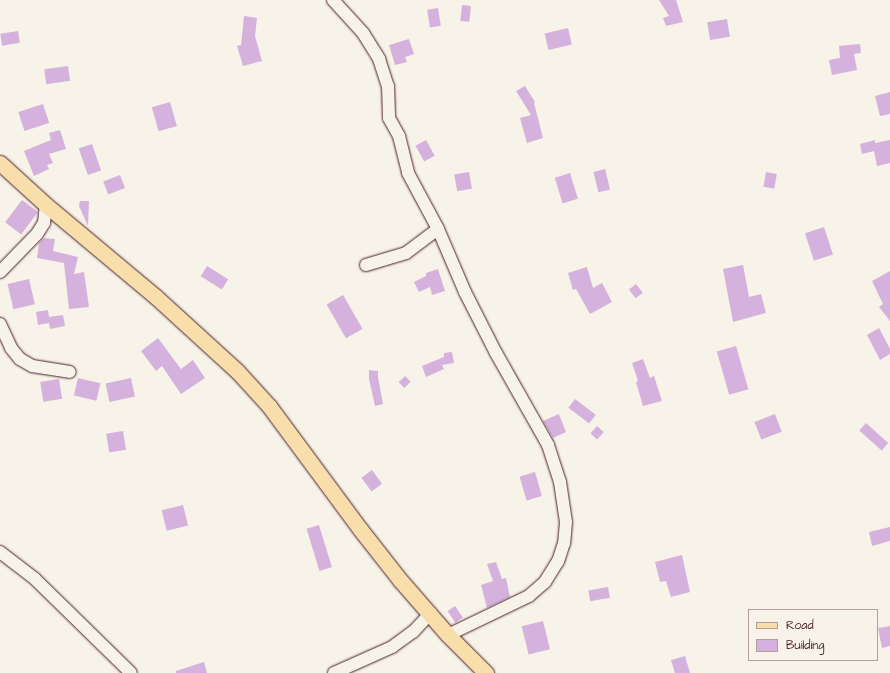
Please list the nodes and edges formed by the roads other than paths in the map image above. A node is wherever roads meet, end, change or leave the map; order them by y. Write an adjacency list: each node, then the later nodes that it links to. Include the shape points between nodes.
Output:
1 (333, 0): 4 (street, via 363,33 379,59 388,86 389,118 399,136 408,173)
2 (0, 163): 3 (main road)
3 (46, 205): 6 (street, via 44,223 37,234); 10 (main road, via 156,297 238,372 269,406 396,574)
4 (438, 229): 5 (street, via 406,253); 11 (street, via 465,292 496,353 548,445 560,482 566,522 564,543 558,561 545,582 528,596)
5 (366, 265)
6 (0, 272)
7 (0, 324): 8 (street, via 11,348 20,359 32,366)
8 (70, 372)
9 (0, 552): 12 (street, via 35,579)
10 (431, 613): 11 (main road); 13 (street, via 413,632 392,647)
11 (448, 635): 14 (main road)
12 (131, 673)
13 (334, 673)
14 (486, 673)

